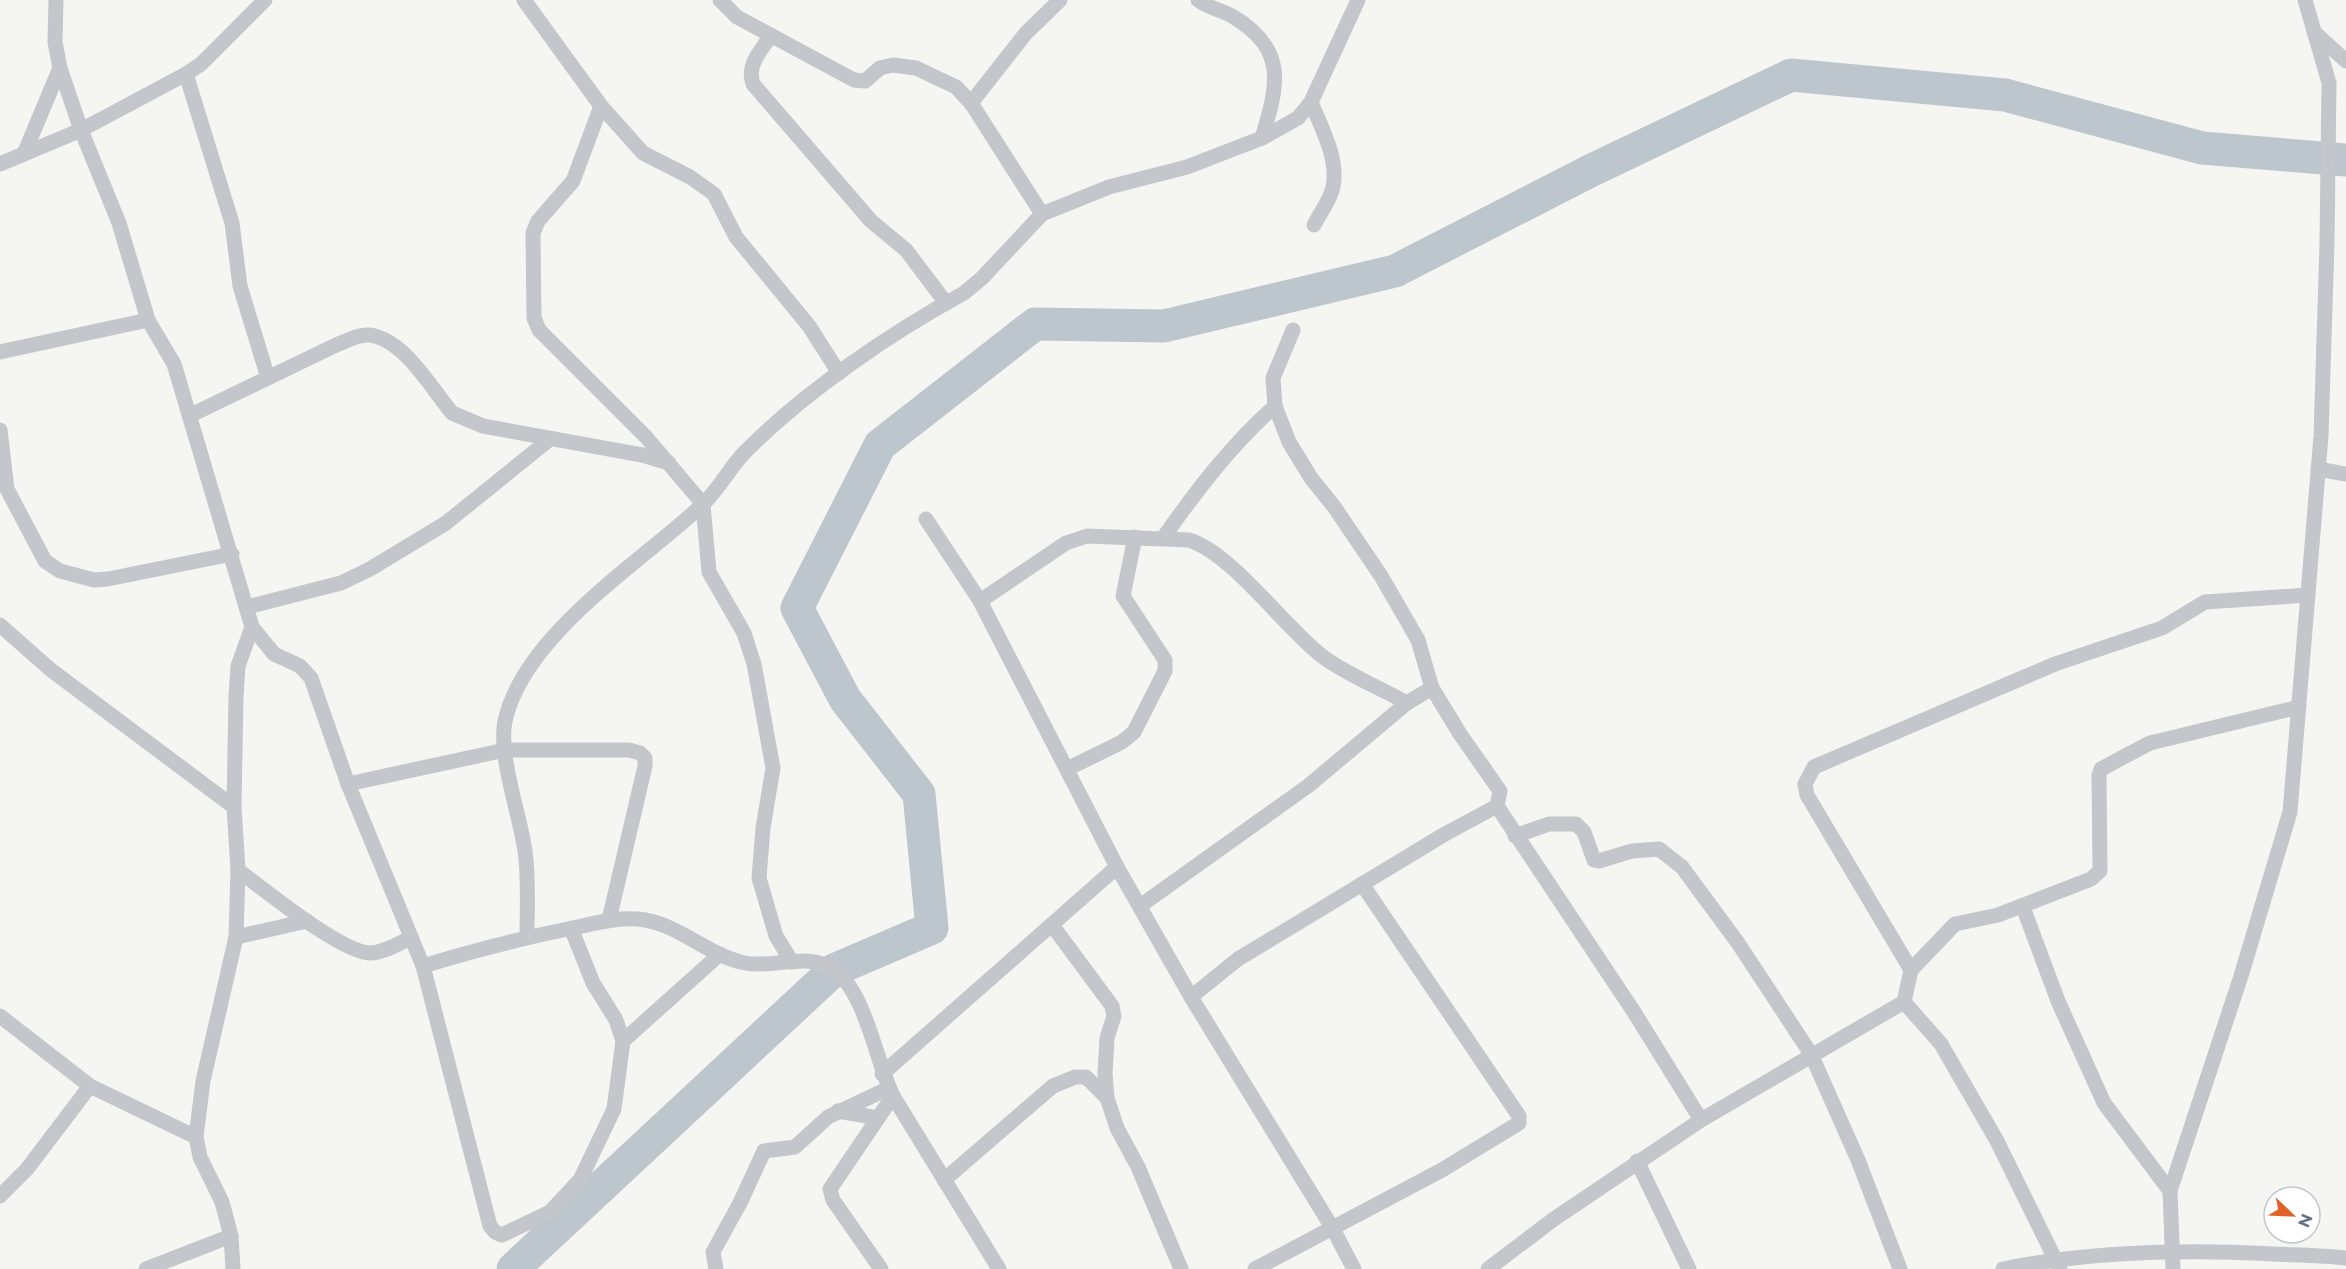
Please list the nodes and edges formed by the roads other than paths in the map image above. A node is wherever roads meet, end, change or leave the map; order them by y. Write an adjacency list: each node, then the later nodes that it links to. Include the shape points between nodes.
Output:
1 (56, 0): 12 (street, via 55,42)
2 (265, 0): 13 (street)
3 (524, 0): 16 (street)
4 (720, 0): 10 (street, via 737,17)
5 (1060, 0): 15 (street, via 1020,40)
6 (1198, 0): 18 (street, via 1233,17 1266,43 1276,88)
7 (1358, 0): 14 (street)
8 (2305, 0): 9 (street)
9 (2314, 32): 11 (street); 35 (street, via 2329,83)
10 (771, 35): 15 (street, via 854,80 865,81 880,68 893,65 916,68 956,87); 23 (street, via 751,68 753,84 871,221 906,250)
11 (2346, 61)
12 (60, 68): 17 (street); 19 (street)
13 (186, 74): 17 (street); 28 (street, via 231,224 240,286)
14 (1311, 102): 18 (street, via 1298,118); 22 (street, via 1328,144 1335,176 1333,190)
15 (971, 103): 21 (street)
16 (601, 106): 27 (street, via 643,153 714,194 736,237 808,326); 34 (street, via 573,181 538,221 532,234 534,318 538,330)
17 (81, 130): 19 (street); 24 (street, via 118,223)
18 (1262, 138): 21 (street)
19 (24, 154): 20 (street)
20 (0, 164)
21 (1042, 214): 23 (street, via 982,278)
22 (1314, 225)
23 (946, 303): 27 (street)
24 (148, 320): 26 (street); 30 (street, via 174,364)
25 (1293, 330): 29 (street, via 1273,378)
26 (0, 352)
27 (839, 373): 37 (street, via 743,454)
28 (268, 378): 30 (street); 32 (street, via 358,336 369,335 400,348 460,418)
29 (1275, 406): 40 (street, via 1211,472); 47 (street, via 1289,442 1311,478 1381,576 1418,640)
30 (191, 415): 41 (street)
31 (0, 430): 33 (street)
32 (550, 439): 34 (street); 44 (street, via 446,523 370,569 341,583)
33 (1, 456): 41 (street, via 7,489 25,525 45,561 60,571 94,580 108,579)
34 (669, 463): 37 (street)
35 (2318, 469): 36 (street); 42 (street)
36 (2346, 474)
37 (703, 504): 50 (street, via 592,599 535,659 505,722); 69 (street, via 709,572 744,633 754,663 773,768 759,878 776,936)
38 (926, 519): 43 (street)
39 (1135, 537): 40 (street); 43 (street, via 1087,536 1066,543); 51 (street, via 1123,596 1165,660 1166,671 1134,732)
40 (1163, 538): 48 (street, via 1201,543 1322,656)
41 (232, 554): 44 (street)
42 (2308, 595): 49 (street); 71 (street, via 2205,602 2162,628 2055,664 1814,767 1805,784 1807,795)
43 (980, 602): 51 (street)
44 (247, 607): 46 (street)
45 (0, 626): 54 (street, via 51,670)
46 (252, 627): 52 (street, via 274,654 300,666 311,678); 54 (street, via 238,666)
47 (1432, 688): 48 (street); 53 (street, via 1500,790)
48 (1407, 703): 59 (street, via 1308,786)
49 (2299, 707): 60 (street, via 2150,743 2102,769 2098,775 2100,871 2091,879); 86 (street, via 2290,812)
50 (505, 750): 52 (street); 61 (street, via 629,750 645,758); 66 (street, via 525,850)
51 (1067, 770): 56 (street)
52 (348, 784): 67 (street)
53 (1497, 806): 55 (street); 58 (street)
54 (234, 807): 57 (street)
55 (1515, 836): 76 (street, via 1549,824 1576,824 1584,832 1594,860 1632,851 1659,849 1669,854 1738,943); 82 (street, via 1634,1012)
56 (1117, 867): 59 (street); 63 (street)
57 (238, 870): 62 (street); 65 (street)
58 (1362, 884): 72 (street, via 1238,958); 88 (street, via 1519,1116 1519,1124)
59 (1140, 906): 72 (street)
60 (2023, 907): 71 (street, via 1954,924); 86 (street, via 2058,1001 2104,1102)
61 (609, 920): 64 (street); 68 (street, via 662,924)
62 (308, 921): 65 (street); 67 (street, via 353,948 369,953)
63 (1052, 925): 78 (street); 79 (street, via 1112,1006 1114,1016 1107,1038 1105,1074)
64 (572, 928): 66 (street); 75 (street, via 593,983 616,1020)
65 (236, 937): 83 (street, via 203,1082)
66 (527, 937): 70 (street)
67 (410, 938): 70 (street)
68 (720, 954): 69 (street, via 745,963); 75 (street)
69 (792, 962): 78 (street, via 814,961 834,970 852,990)
70 (423, 966): 75 (street, via 490,1226 502,1235 550,1212 579,1180 614,1109)
71 (1911, 970): 73 (street)
72 (1191, 997): 88 (street)
73 (1904, 1002): 76 (street); 93 (street, via 1941,1044 1997,1141)
74 (0, 1016): 77 (street)
75 (623, 1041)
76 (1811, 1054): 82 (street); 104 (street)
77 (90, 1086): 83 (street); 87 (street, via 27,1170)
78 (888, 1086): 80 (street); 81 (street); 85 (street)
79 (1107, 1098): 85 (street, via 1086,1077 1074,1077 1053,1086); 99 (street)
80 (838, 1111): 81 (street); 96 (street, via 795,1147 764,1151 713,1252)
81 (878, 1118): 97 (street, via 830,1189 833,1200)
82 (1701, 1120): 84 (street)
83 (196, 1137): 89 (street)
84 (1637, 1161): 92 (street, via 1554,1219); 103 (street)
85 (944, 1179): 98 (street)
86 (2170, 1191): 90 (street)
87 (0, 1196)
88 (1334, 1229): 100 (street); 101 (street)
89 (231, 1236): 94 (street); 95 (street)
90 (2172, 1253): 91 (street); 93 (street); 106 (street)
91 (2346, 1258)
92 (1507, 1264): 102 (street)
93 (2057, 1264): 105 (street)
94 (146, 1269)
95 (233, 1269)
96 (716, 1269)
97 (881, 1269)
98 (999, 1269)
99 (1181, 1269)
100 (1255, 1269)
101 (1354, 1269)
102 (1488, 1269)
103 (1689, 1269)
104 (1900, 1269)
105 (2003, 1269)
106 (2173, 1269)

